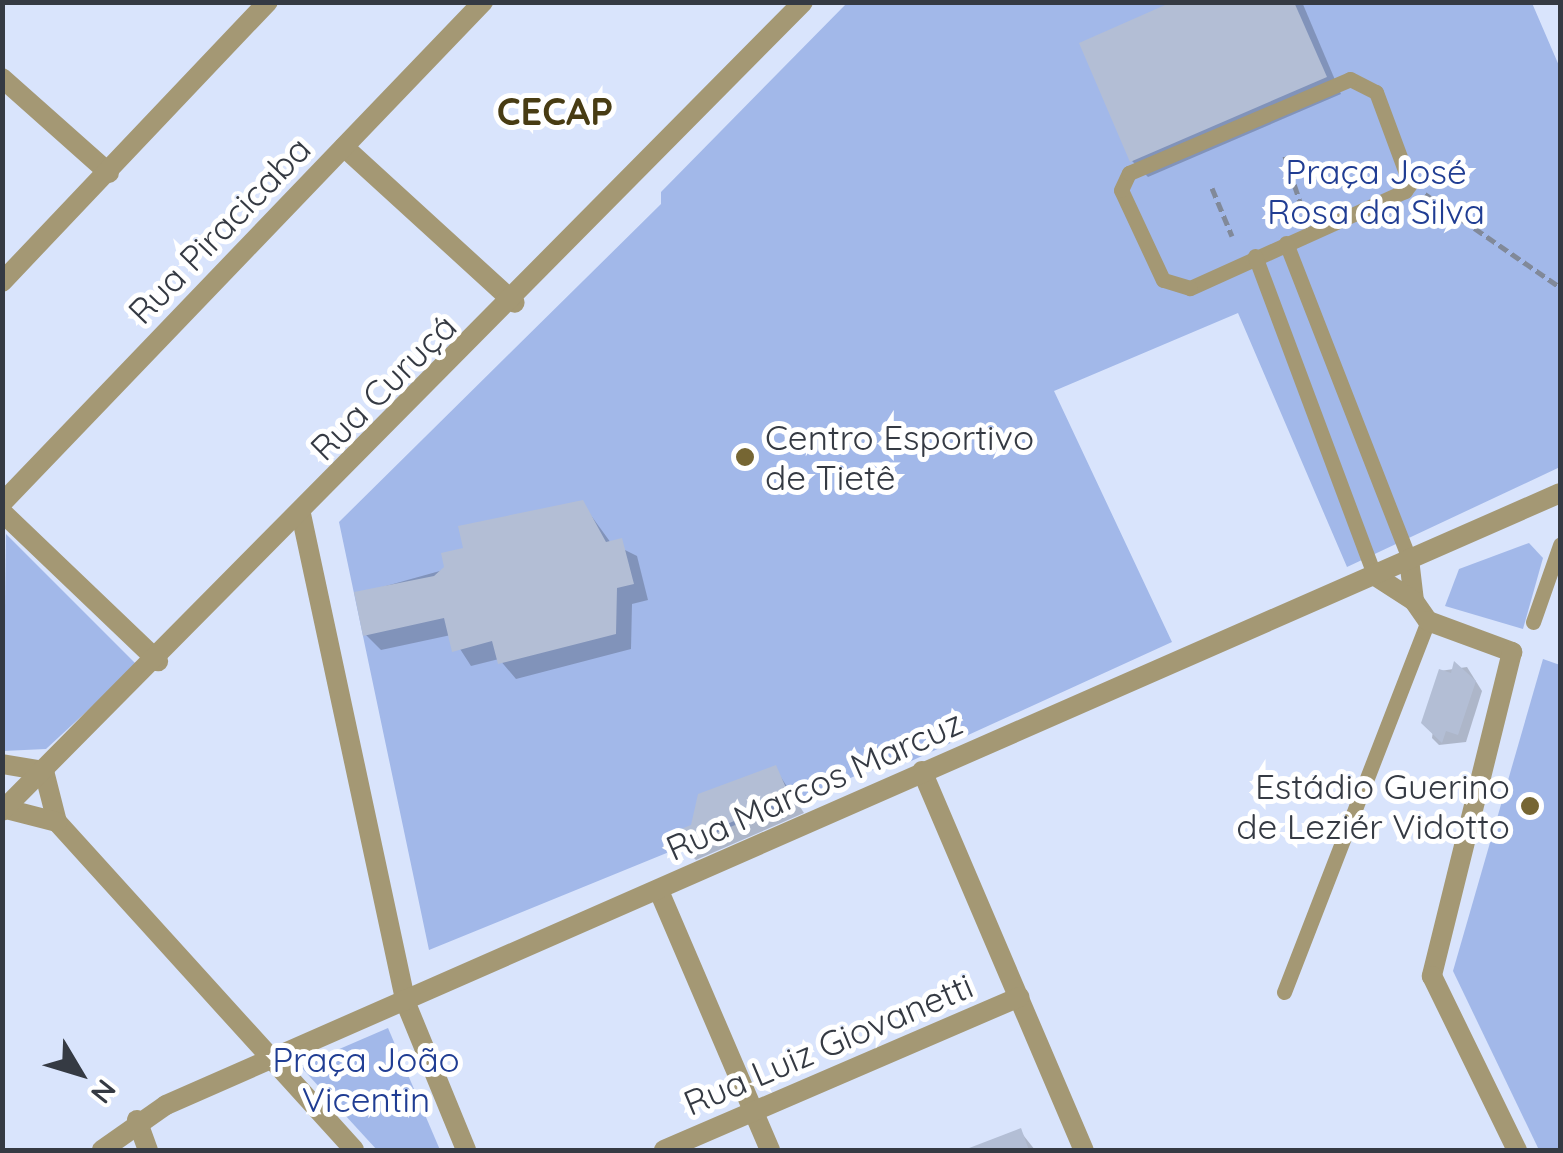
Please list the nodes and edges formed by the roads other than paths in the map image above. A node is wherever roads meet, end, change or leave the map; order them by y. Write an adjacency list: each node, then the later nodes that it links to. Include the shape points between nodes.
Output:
1 (268, 2): 6 (street)
2 (483, 2): 5 (street, Rua Piracicaba)
3 (802, 2): 10 (street, Rua Curuçá)
4 (2, 78): 6 (street)
5 (344, 147): 10 (street); 12 (street, Rua Piracicaba)
6 (109, 173): 9 (street)
7 (1286, 243): 8 (lane); 8 (lane, via 1375,209 1410,184 1376,92 1350,80 1124,181 1171,287 1190,288); 16 (lane)
8 (1256, 256): 17 (lane)
9 (2, 282)
10 (515, 303): 14 (street, Rua Curuçá)
11 (1560, 493): 16 (street, Rua Marcos Marcuz)
12 (2, 504)
13 (2, 512): 21 (street)
14 (302, 514): 21 (street, Rua Curuçá); 30 (street)
15 (1560, 545): 20 (lane)
16 (1409, 559): 17 (street, Rua Marcos Marcuz); 18 (street)
17 (1374, 576): 18 (street); 24 (street, Rua Marcos Marcuz)
18 (1414, 601): 19 (street)
19 (1428, 621): 28 (lane); 41 (street, via 1506,644 1515,668 1444,899 1432,976)
20 (1533, 622)
21 (158, 661): 23 (street, Rua Curuçá)
22 (7, 764): 23 (street)
23 (44, 771): 25 (street, Rua Curuçá); 26 (street)
24 (922, 771): 27 (street, Rua Marcos Marcuz); 29 (street)
25 (4, 809): 26 (street)
26 (57, 822): 31 (street)
27 (659, 891): 30 (street, Rua Marcos Marcuz); 32 (street)
28 (1284, 992)
29 (1019, 997): 32 (street, Rua Luiz Giovanetti); 40 (street)
30 (405, 1000): 31 (street, Rua Marcos Marcuz); 37 (street)
31 (273, 1060): 33 (street, Rua Marcos Marcuz); 36 (street)
32 (754, 1110): 38 (street, Rua Luiz Giovanetti); 39 (street)
33 (137, 1120): 34 (street, Rua Marcos Marcuz); 35 (street)
34 (102, 1150)
35 (148, 1150)
36 (354, 1150)
37 (466, 1150)
38 (664, 1150)
39 (770, 1150)
40 (1084, 1150)
41 (1517, 1150)

